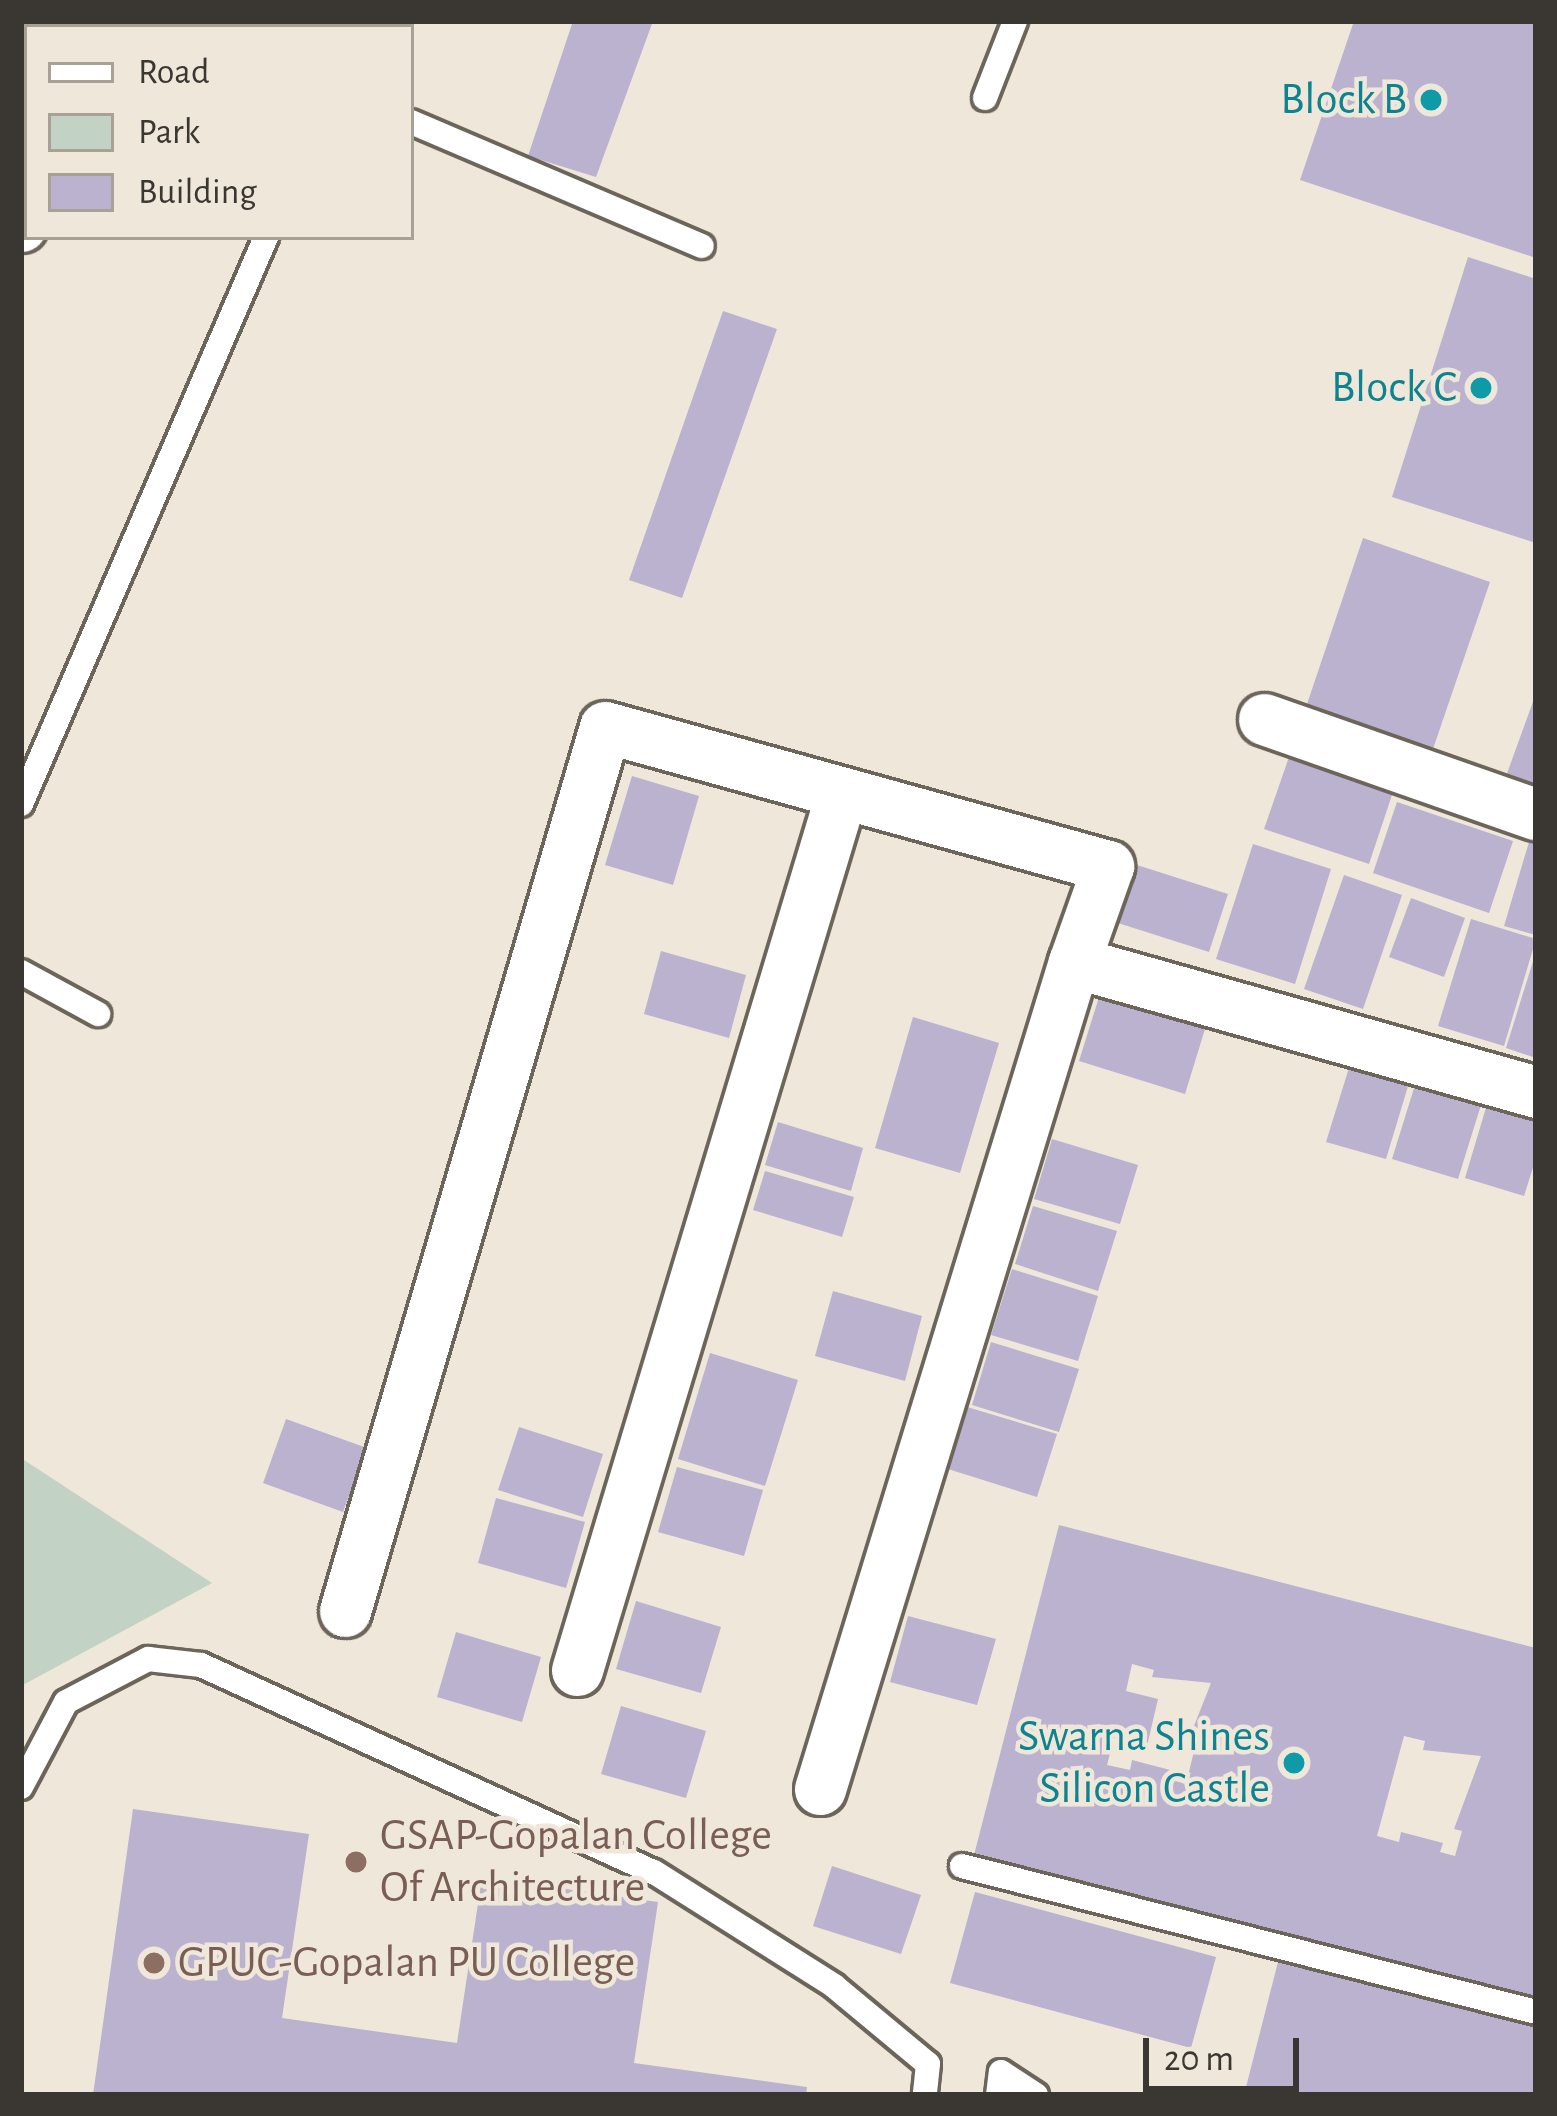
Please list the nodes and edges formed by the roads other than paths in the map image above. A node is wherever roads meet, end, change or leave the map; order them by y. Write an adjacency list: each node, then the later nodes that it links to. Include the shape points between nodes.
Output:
1 (1015, 21): 2 (lane)
2 (985, 98)
3 (414, 123): 5 (lane)
4 (265, 240): 8 (lane)
5 (702, 246)
6 (1264, 719): 9 (street)
7 (842, 795): 10 (street, via 1108,866); 14 (street, via 605,727); 15 (street)
8 (21, 804)
9 (1536, 814)
10 (1074, 962): 13 (street); 17 (street)
11 (21, 972): 12 (lane)
12 (98, 1014)
13 (1536, 1093)
14 (345, 1611)
15 (578, 1670)
16 (21, 1787): 20 (lane, via 66,1702 148,1659 200,1665 654,1872 834,1986 928,2064)
17 (820, 1790)
18 (962, 1866): 19 (lane)
19 (1536, 2012)
20 (926, 2095)
21 (998, 2095): 22 (lane, via 1001,2072)
22 (1036, 2095)

